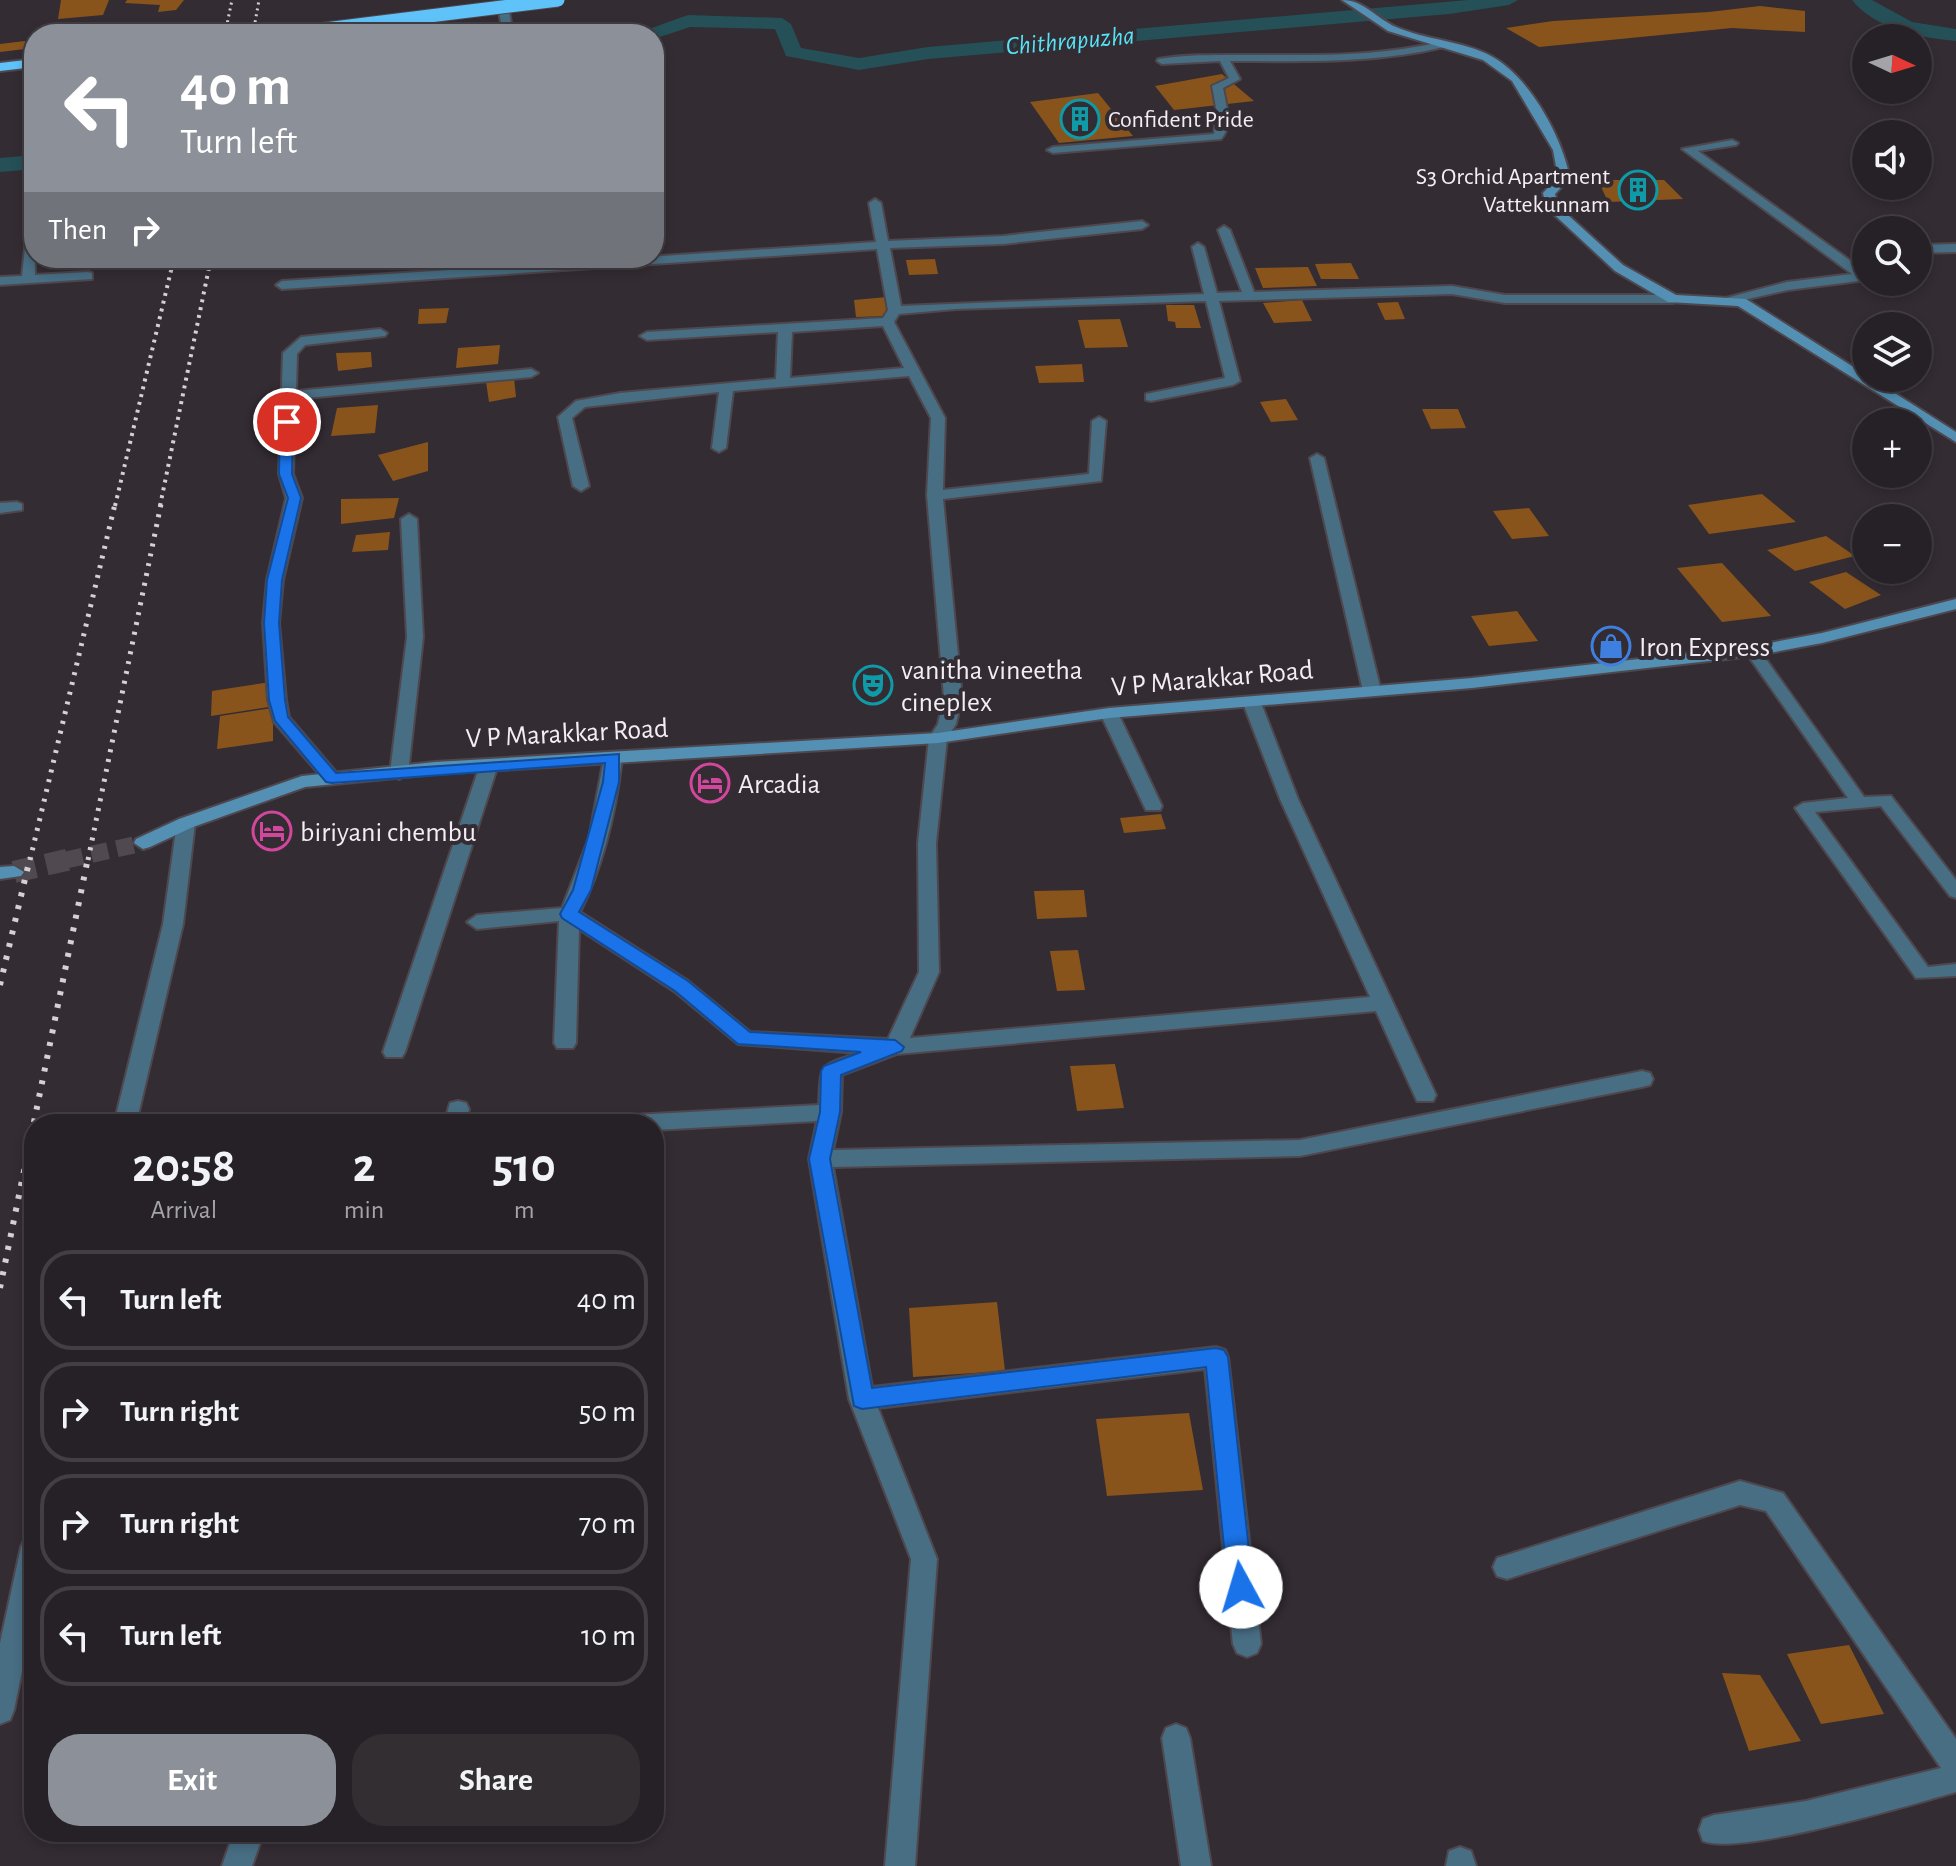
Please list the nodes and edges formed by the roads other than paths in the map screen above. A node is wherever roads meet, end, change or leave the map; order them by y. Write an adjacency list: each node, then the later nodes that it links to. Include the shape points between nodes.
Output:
1 (502, 0): 5 (street)
2 (558, 0): 4 (highway, bridge)
3 (1347, 0): 6 (street, via 1392,29)
4 (365, 24)
5 (506, 24)
6 (1440, 45): 7 (street, via 1352,58); 31 (street, via 1487,58 1516,79 1559,150 1564,178 1549,193 1552,207 1619,268)
7 (1223, 58): 8 (street); 12 (street, via 1235,79 1217,86 1222,113 1217,137)
8 (1162, 61)
9 (24, 64): 10 (highway)
10 (0, 67)
11 (1732, 143): 21 (street, via 1688,149)
12 (1053, 150)
13 (875, 203): 16 (street)
14 (1142, 225): 16 (street, via 1003,240)
15 (1224, 230): 29 (street)
16 (883, 244): 20 (street); 33 (street)
17 (1198, 247): 30 (street)
18 (1956, 248): 19 (street)
19 (1932, 249)
20 (664, 259)
21 (1852, 267)
22 (29, 268): 26 (street)
23 (531, 268): 28 (street)
24 (88, 276): 26 (street)
25 (1852, 278): 32 (street, via 1787,286)
26 (28, 280): 27 (street)
27 (0, 281)
28 (282, 285)
29 (1249, 295): 30 (street); 31 (street, via 1452,290 1505,299)
30 (1211, 297): 33 (street, via 956,305); 42 (street, via 1233,381)
31 (1673, 299): 32 (street)
32 (1731, 301): 44 (street, via 1765,314)
33 (891, 316): 34 (street); 37 (street)
34 (785, 329): 36 (street); 39 (street)
35 (380, 333): 41 (street, via 298,342 290,353)
36 (647, 336)
37 (913, 371): 39 (street); 48 (street, via 938,418)
38 (531, 373): 41 (street)
39 (783, 384): 40 (street)
40 (726, 389): 45 (street); 47 (street, via 581,404 565,417)
41 (287, 396): 59 (street, via 286,474 294,498 271,623 277,700 280,718)
42 (1151, 397)
43 (1099, 421): 48 (street, via 1096,478)
44 (1956, 438)
45 (719, 448)
46 (1317, 458): 52 (street)
47 (581, 486)
48 (935, 495): 55 (street, via 953,697)
49 (409, 519): 58 (street, via 415,637)
50 (1956, 604): 51 (street, V P Marakkar Road)
51 (1753, 651): 52 (street, V P Marakkar Road); 60 (lane)
52 (1372, 691): 53 (street, V P Marakkar Road)
53 (1252, 703): 54 (street, V P Marakkar Road); 68 (street, via 1289,799)
54 (1109, 713): 55 (street, V P Marakkar Road); 61 (street)
55 (938, 738): 56 (street, V P Marakkar Road); 70 (street, via 927,843 929,972)
56 (613, 758): 57 (street, V P Marakkar Road); 65 (street, via 582,890)
57 (489, 765): 58 (street, V P Marakkar Road); 71 (street)
58 (399, 773): 59 (street, V P Marakkar Road)
59 (332, 778): 62 (street, V P Marakkar Road, via 272,790)
60 (1859, 802): 64 (lane, via 1885,800); 67 (lane, via 1803,808 1923,974)
61 (1153, 806)
62 (186, 823): 63 (street, V P Marakkar Road); 75 (street, via 173,924)
63 (143, 843)
64 (1956, 892)
65 (569, 914): 66 (street); 69 (street); 70 (street, via 681,986 745,1039)
66 (477, 922)
67 (1956, 970)
68 (1383, 1003): 70 (street); 73 (street)
69 (565, 1043)
70 (895, 1047): 74 (street, via 831,1071)
71 (394, 1052)
72 (1642, 1079): 77 (street, via 1300,1148)
73 (1425, 1095)
74 (830, 1112): 76 (street); 77 (street)
75 (127, 1114)
76 (664, 1121)
77 (820, 1159): 78 (street)
78 (862, 1399): 81 (street, via 1216,1357); 89 (street, via 924,1559)
79 (1507, 1567): 84 (street, via 1740,1493 1774,1501)
80 (24, 1595): 82 (street)
81 (1247, 1644)
82 (0, 1710)
83 (1176, 1738): 90 (street)
84 (1956, 1764)
85 (1956, 1778): 86 (street, via 1788,1822)
86 (1714, 1830)
87 (245, 1842): 88 (street)
88 (237, 1866)
89 (900, 1866)
90 (1196, 1866)

